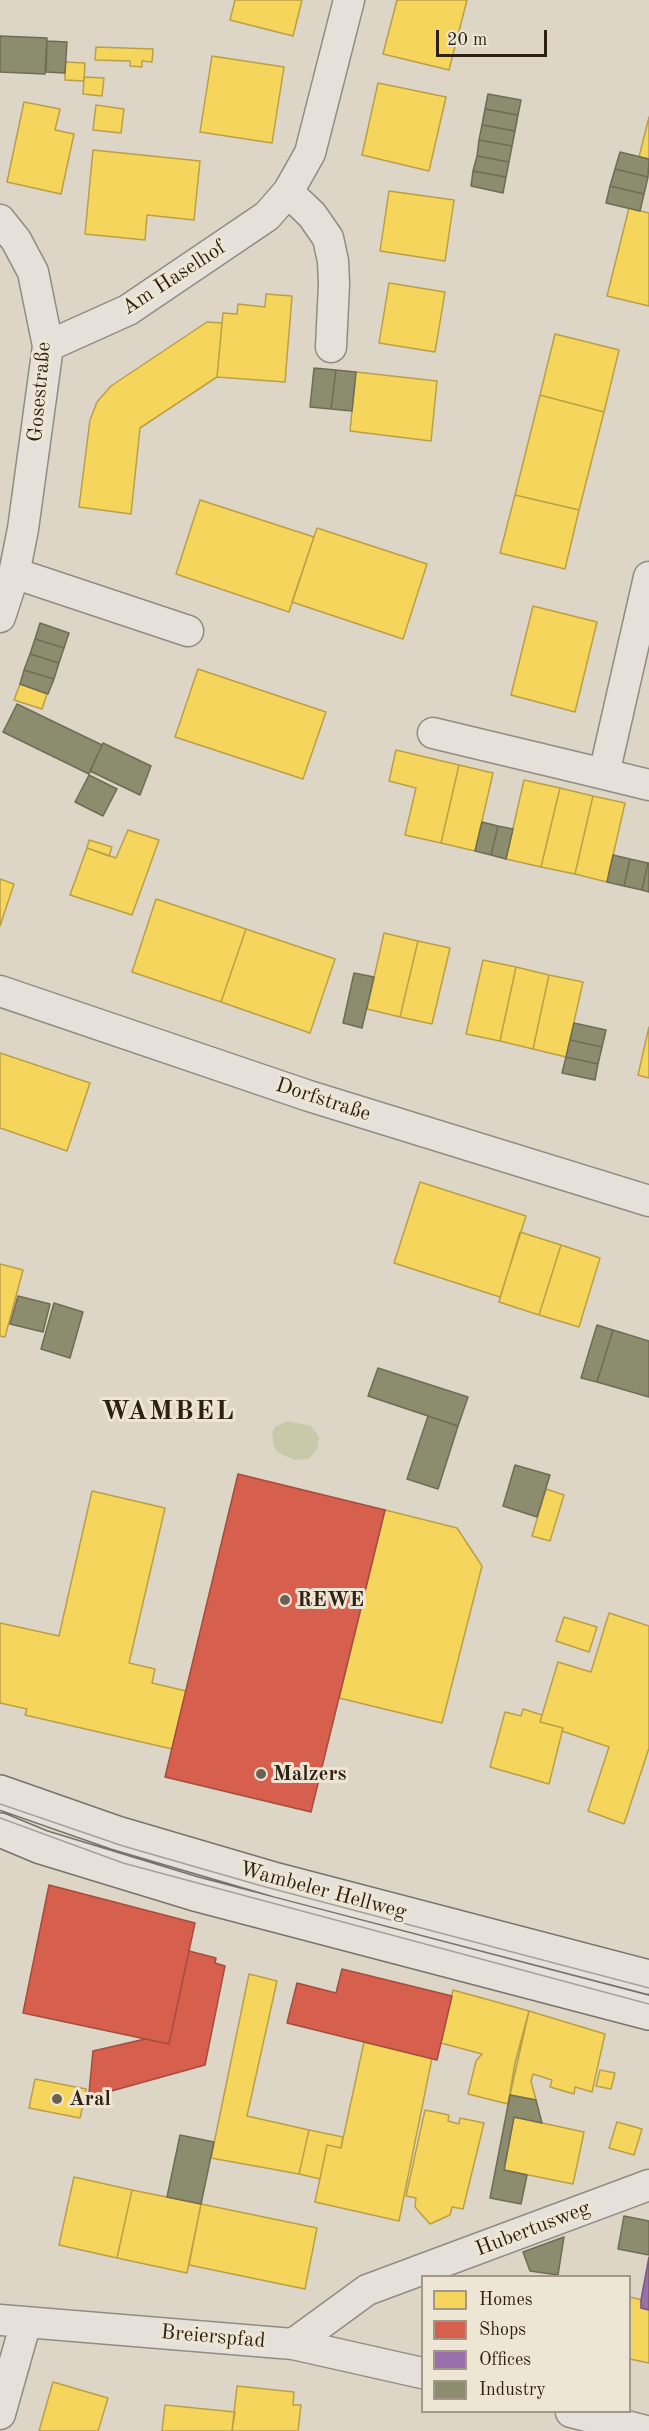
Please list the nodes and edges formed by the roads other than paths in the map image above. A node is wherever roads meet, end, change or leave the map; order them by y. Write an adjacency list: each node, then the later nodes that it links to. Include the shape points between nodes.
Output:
1 (349, 0): 2 (street, Am Haselhof, via 310,153)
2 (288, 192): 4 (street, Am Haselhof, via 267,216 128,310); 5 (street, via 312,215 328,238 334,284)
3 (0, 220): 4 (street, Gosestraße, via 33,272)
4 (48, 346): 6 (street, Gosestraße, via 32,481)
5 (331, 347)
6 (14, 573): 8 (street, Gosestraße); 9 (street)
7 (649, 577): 11 (street)
8 (0, 617)
9 (188, 631)
10 (433, 733): 11 (street)
11 (604, 774): 12 (street)
12 (649, 785)
13 (0, 991): 14 (street, Dorfstraße, via 309,1096)
14 (649, 1201)
15 (0, 1792): 17 (main road, Wambeler Hellweg, via 117,1833 277,1880)
16 (0, 1830): 18 (main road, Wambeler Hellweg, via 41,1847 195,1894)
17 (649, 1977)
18 (649, 2013)
19 (649, 2185): 21 (street, Hubertusweg, via 367,2290)
20 (13, 2321): 21 (street, Breierspfad); 24 (street)
21 (293, 2344): 22 (street, Breierspfad)
22 (421, 2373)
23 (575, 2413): 25 (street)
24 (0, 2414)
25 (646, 2431)

